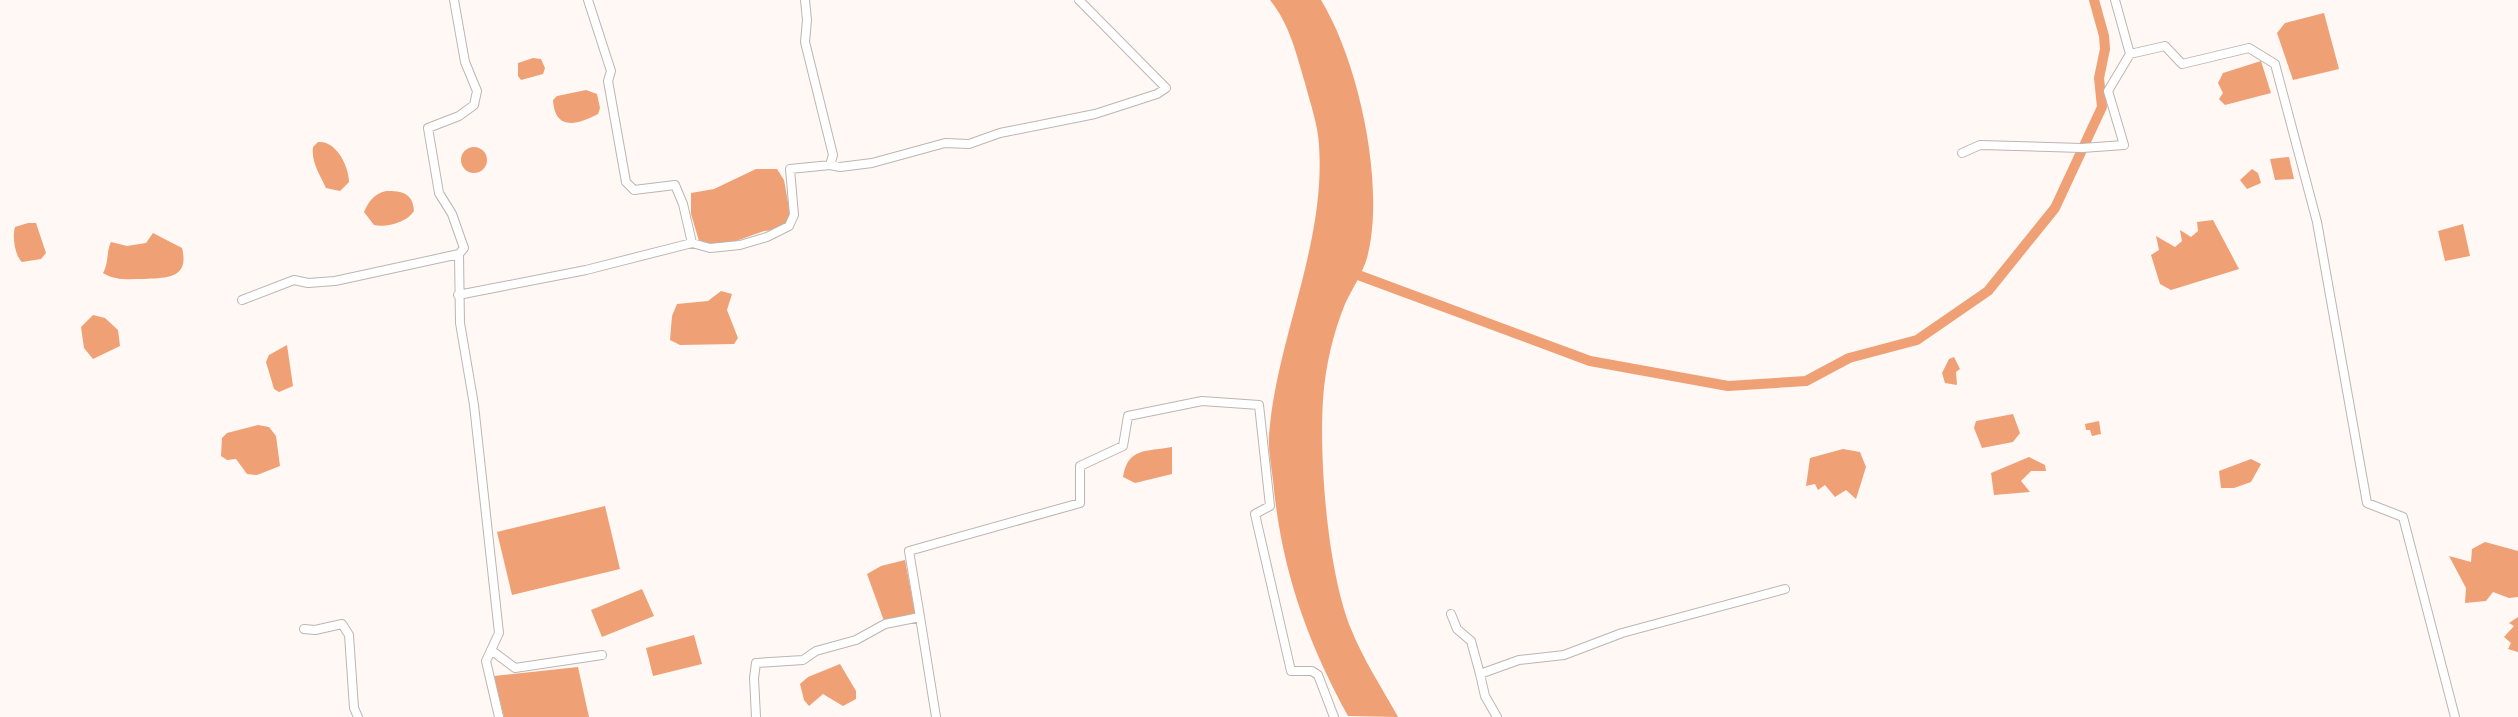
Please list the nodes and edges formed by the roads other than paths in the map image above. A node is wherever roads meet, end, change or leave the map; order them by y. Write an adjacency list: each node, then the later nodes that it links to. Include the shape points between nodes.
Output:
1 (454, 0): 10 (street, via 465,62 477,91 474,105 459,116 428,128 439,193 452,214 464,248)
2 (588, 0): 9 (street, via 611,71 608,81 626,182 634,190 675,185)
3 (805, 0): 8 (street, via 805,42 833,155)
4 (1078, 0): 8 (street, via 1166,88 1095,114 1026,126 969,144 945,143 872,163)
5 (2115, 0): 6 (street)
6 (2130, 54): 7 (street, via 2108,91 2124,145 1980,146); 26 (street, via 2165,46 2182,64 2248,48 2275,64 2318,222 2367,503 2403,517)
7 (1962, 153)
8 (830, 165): 9 (street, via 790,169 794,215 789,226 740,245 710,248)
9 (692, 243): 11 (street)
10 (459, 254): 11 (street); 12 (street, via 335,281 294,280)
11 (458, 296): 17 (street, via 500,633)
12 (242, 300)
13 (1785, 589): 19 (street, via 1622,633 1564,655 1519,660)
14 (1451, 614): 19 (street, via 1457,629 1471,641)
15 (920, 617): 22 (street, via 885,624 856,640 816,651 803,660 756,663); 23 (street); 24 (street, via 909,551 1080,503 1080,466 1123,446 1128,416 1202,401 1259,405 1270,506 1255,514 1291,671 1312,671 1318,675)
16 (304, 629): 20 (street, via 342,624 349,635)
17 (491, 650): 18 (street, via 514,668); 21 (street, via 486,661)
18 (602, 656)
19 (1480, 674): 25 (street, via 1485,696)
20 (358, 717)
21 (499, 717)
22 (756, 717)
23 (936, 717)
24 (1334, 717)
25 (1497, 717)
26 (2455, 717)

